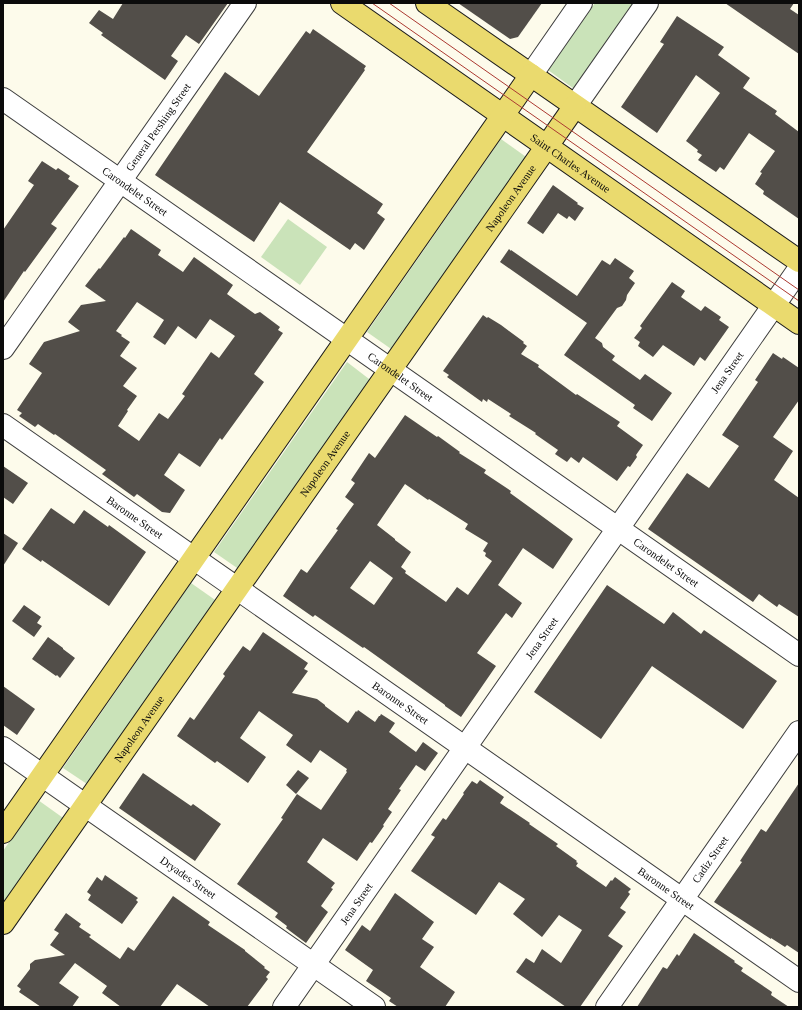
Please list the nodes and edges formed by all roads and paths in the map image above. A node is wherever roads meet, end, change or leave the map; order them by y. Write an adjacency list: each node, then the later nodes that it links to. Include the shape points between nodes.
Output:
1 (245, 3): 11 (street, General Pershing Street)
2 (427, 3): 6 (main road)
3 (581, 3): 6 (street)
4 (647, 3): 8 (street, Napoleon Avenue)
5 (346, 4): 9 (main road, Saint Charles Avenue)
6 (531, 75): 8 (main road); 9 (main road)
7 (3, 99): 11 (street, Carondelet Street)
8 (575, 106): 10 (main road, Napoleon Avenue); 12 (main road)
9 (503, 115): 10 (main road, Saint Charles Avenue); 16 (main road)
10 (547, 146): 14 (main road, Saint Charles Avenue); 18 (main road, Napoleon Avenue)
11 (121, 181): 16 (street, Carondelet Street); 17 (street, General Pershing Street)
12 (799, 261)
13 (799, 269): 14 (street, Jena Street)
14 (774, 305): 15 (main road, Saint Charles Avenue); 20 (street, Jena Street)
15 (799, 323)
16 (347, 339): 18 (street, Carondelet Street); 21 (main road)
17 (3, 348)
18 (391, 370): 20 (street, Carondelet Street); 22 (main road, Napoleon Avenue)
19 (3, 425): 21 (street, Baronne Street)
20 (618, 528): 23 (street, Carondelet Street); 25 (street, Jena Street)
21 (194, 558): 22 (street, Baronne Street); 27 (main road)
22 (237, 589): 25 (street, Baronne Street); 28 (main road, Napoleon Avenue)
23 (799, 655)
24 (799, 732): 30 (street, Cadiz Street)
25 (465, 747): 30 (street, Baronne Street); 32 (street, Jena Street)
26 (3, 748): 27 (street, Dryades Street)
27 (42, 776): 28 (street, Dryades Street); 29 (main road)
28 (86, 806): 31 (main road, Napoleon Avenue); 32 (street, Dryades Street)
29 (3, 832)
30 (682, 899): 33 (street, Baronne Street); 36 (street, Cadiz Street)
31 (3, 923)
32 (313, 965): 34 (street, Jena Street); 35 (street, Dryades Street)
33 (799, 981)
34 (284, 1007)
35 (374, 1007)
36 (608, 1007)

